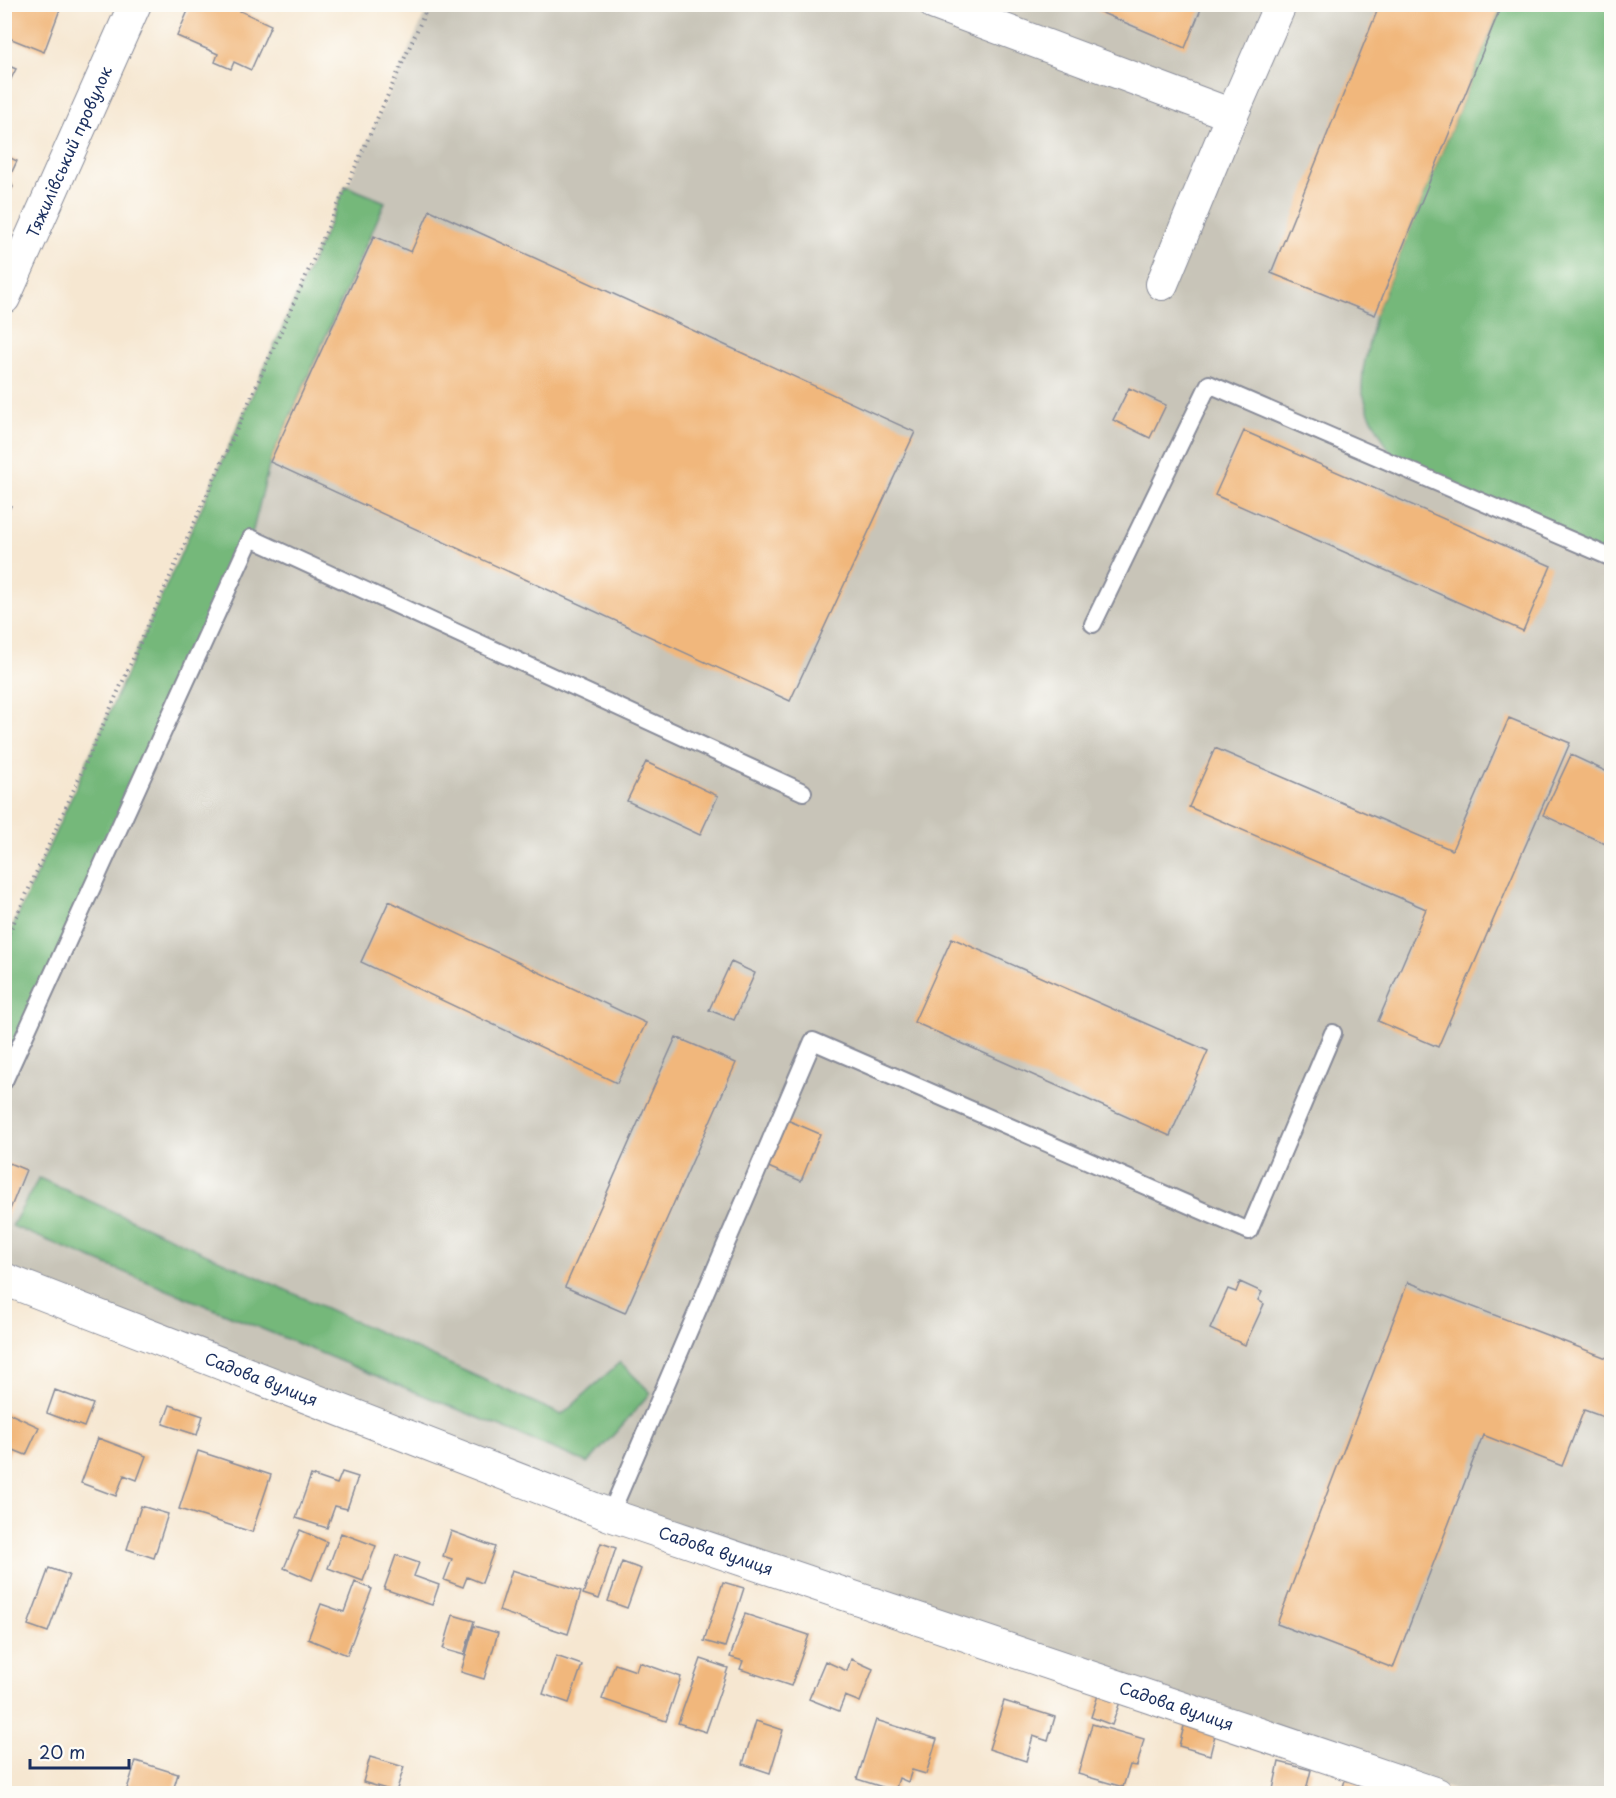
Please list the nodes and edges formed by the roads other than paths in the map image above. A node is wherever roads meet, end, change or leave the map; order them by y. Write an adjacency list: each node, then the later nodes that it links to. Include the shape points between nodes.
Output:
1 (135, 4): 6 (street, Тяжилівський провулок)
2 (935, 4): 4 (street)
3 (1280, 5): 4 (street)
4 (1232, 115): 5 (street)
5 (1162, 284)
6 (4, 298)
7 (1611, 558): 8 (lane, via 1209,384)
8 (1093, 624)
9 (802, 792): 11 (lane, via 251,538)
10 (1333, 1033): 13 (lane, via 1249,1231 813,1041)
11 (4, 1081)
12 (4, 1279): 13 (street, Садова вулиця)
13 (610, 1515): 14 (street, Садова вулиця)
14 (1437, 1794)

